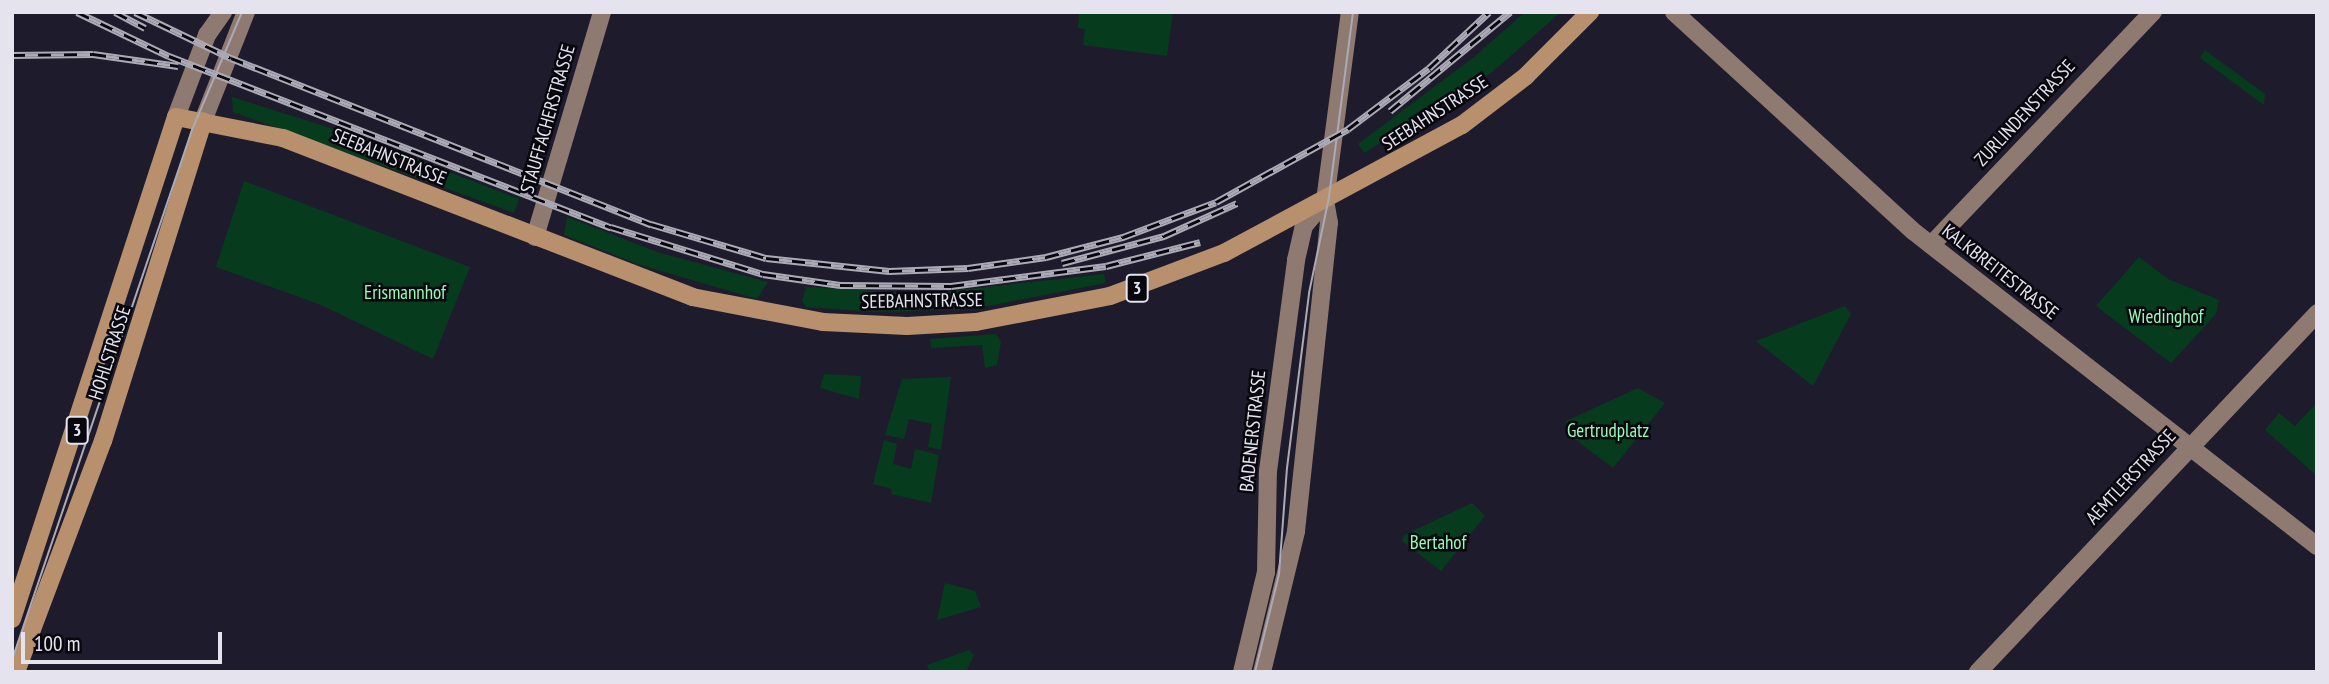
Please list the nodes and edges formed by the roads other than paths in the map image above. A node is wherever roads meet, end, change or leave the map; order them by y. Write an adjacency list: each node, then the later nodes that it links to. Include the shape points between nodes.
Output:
1 (223, 12): 8 (street, HOHLSTRASSE, via 207,35)
2 (246, 12): 9 (street, HOHLSTRASSE)
3 (602, 12): 11 (street, STAUFFACHERSTRASSE)
4 (1350, 12): 10 (street, BADENERSTRASSE)
5 (1590, 12): 10 (main road, SEEBAHNSTRASSE / 3, via 1526,76 1480,113 1414,155)
6 (1674, 12): 12 (street, KALKBREITESTRASSE)
7 (2153, 12): 12 (street, ZURLINDENSTRASSE)
8 (176, 117): 9 (main road, 3); 17 (main road, HOHLSTRASSE / 3)
9 (203, 121): 11 (main road, SEEBAHNSTRASSE / 3, via 283,138); 16 (main road, HOHLSTRASSE / 3, via 135,344)
10 (1325, 201): 11 (main road, SEEBAHNSTRASSE / 3, via 1224,253 1138,288 1032,314 948,324 823,322 717,303 625,274); 20 (street, BADENERSTRASSE, via 1304,226 1296,260 1268,471 1266,572); 21 (street, BADENERSTRASSE, via 1329,223 1296,531)
11 (535, 237)
12 (1931, 245): 14 (street, KALKBREITESTRASSE)
13 (2317, 313): 14 (street, AEMTLERSTRASSE)
14 (2191, 444): 15 (street, KALKBREITESTRASSE); 22 (street, AEMTLERSTRASSE)
15 (2317, 546)
16 (55, 573): 17 (main road); 19 (main road, HOHLSTRASSE / 3)
17 (26, 580): 18 (main road, HOHLSTRASSE / 3)
18 (12, 619)
19 (16, 672)
20 (1242, 672)
21 (1262, 672)
22 (1978, 672)

